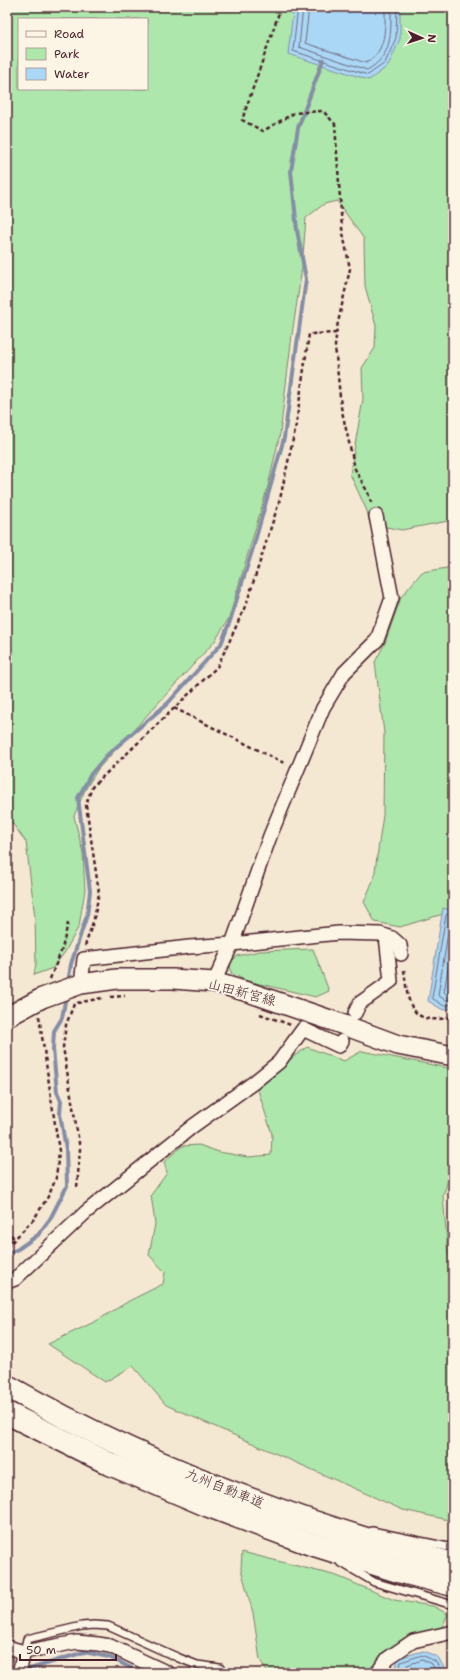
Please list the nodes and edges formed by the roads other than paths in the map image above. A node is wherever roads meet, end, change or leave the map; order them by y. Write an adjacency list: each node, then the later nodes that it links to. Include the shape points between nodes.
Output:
1 (376, 516): 3 (street, via 392,598 377,640 344,673 323,708 270,836)
2 (386, 936): 3 (street, via 339,933); 4 (street, via 400,945); 7 (street, via 391,981 360,1003)
3 (232, 944): 5 (street); 6 (street, via 84,959)
4 (401, 954)
5 (214, 982): 6 (main road, 山田新宮線, via 117,979); 10 (main road, 山田新宮線, via 326,1018 398,1045)
6 (81, 984): 8 (main road, 山田新宮線, via 42,998)
7 (355, 1013)
8 (7, 1017)
9 (342, 1041): 11 (street, via 339,1046 303,1029 279,1062 193,1126 86,1212 15,1279)
10 (453, 1056)
11 (7, 1282)
12 (7, 1386): 14 (highway, 九州自動車道, via 119,1444 222,1488)
13 (7, 1413): 15 (highway, 九州自動車道, via 110,1464 209,1506)
14 (312, 1522): 16 (lane, via 386,1533); 17 (highway, 九州自動車道)
15 (308, 1543): 18 (highway, 九州自動車道); 19 (lane, via 374,1582)
16 (453, 1548)
17 (453, 1564)
18 (453, 1585)
19 (453, 1605)
20 (453, 1632): 26 (street, via 413,1641 400,1648 388,1658)
21 (7, 1648): 22 (street)
22 (24, 1652): 23 (lane, via 27,1639 82,1626 108,1626 197,1665); 24 (street); 25 (street, via 77,1642 98,1644 110,1646)
23 (220, 1668)
24 (19, 1673)
25 (168, 1673)
26 (377, 1673)

